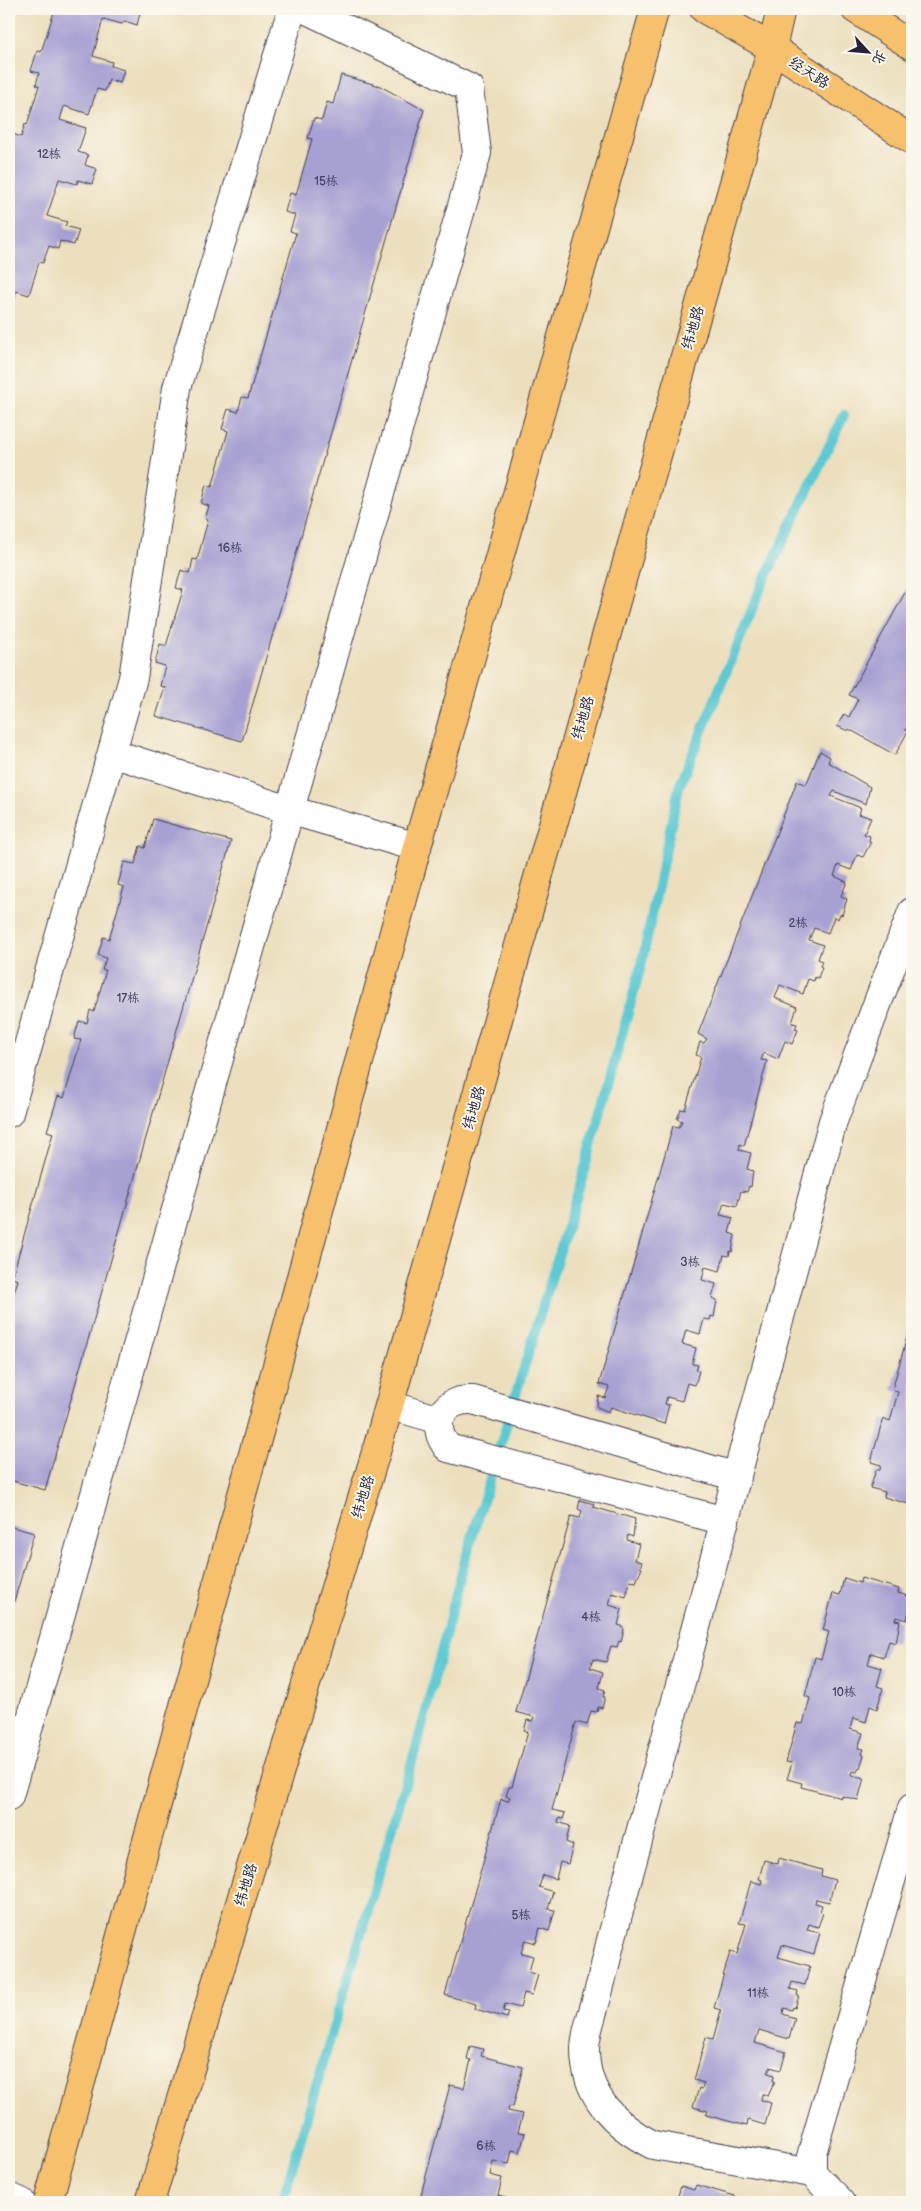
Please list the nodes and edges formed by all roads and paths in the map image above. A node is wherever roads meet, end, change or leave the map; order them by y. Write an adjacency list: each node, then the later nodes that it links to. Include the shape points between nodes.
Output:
1 (292, 9): 10 (street, via 177,388 133,678)
2 (305, 9): 11 (street, via 469,88 477,153)
3 (655, 9): 12 (main road)
4 (704, 9): 8 (main road, 经天路)
5 (781, 9): 8 (main road, 纬地路)
6 (855, 9): 7 (main road)
7 (912, 46)
8 (772, 48): 9 (main road, 经天路); 15 (main road, 纬地路)
9 (912, 140)
10 (112, 752): 11 (street); 14 (street)
11 (290, 810): 12 (street); 19 (street)
12 (417, 847): 24 (main road)
13 (912, 912): 17 (street, via 834,1121)
14 (9, 1113)
15 (390, 1405): 16 (street); 25 (main road, 纬地路)
16 (439, 1420): 17 (street, via 454,1402 473,1400); 18 (street, via 438,1430 448,1448)
17 (737, 1477): 18 (street)
18 (725, 1521): 21 (street, via 585,2050 594,2090 614,2118 635,2136 653,2145)
19 (9, 1796)
20 (912, 1808): 21 (street, via 812,2153)
21 (812, 2173): 26 (street)
22 (9, 2196): 23 (street)
23 (21, 2202)
24 (48, 2202)
25 (150, 2202)
26 (841, 2202)

